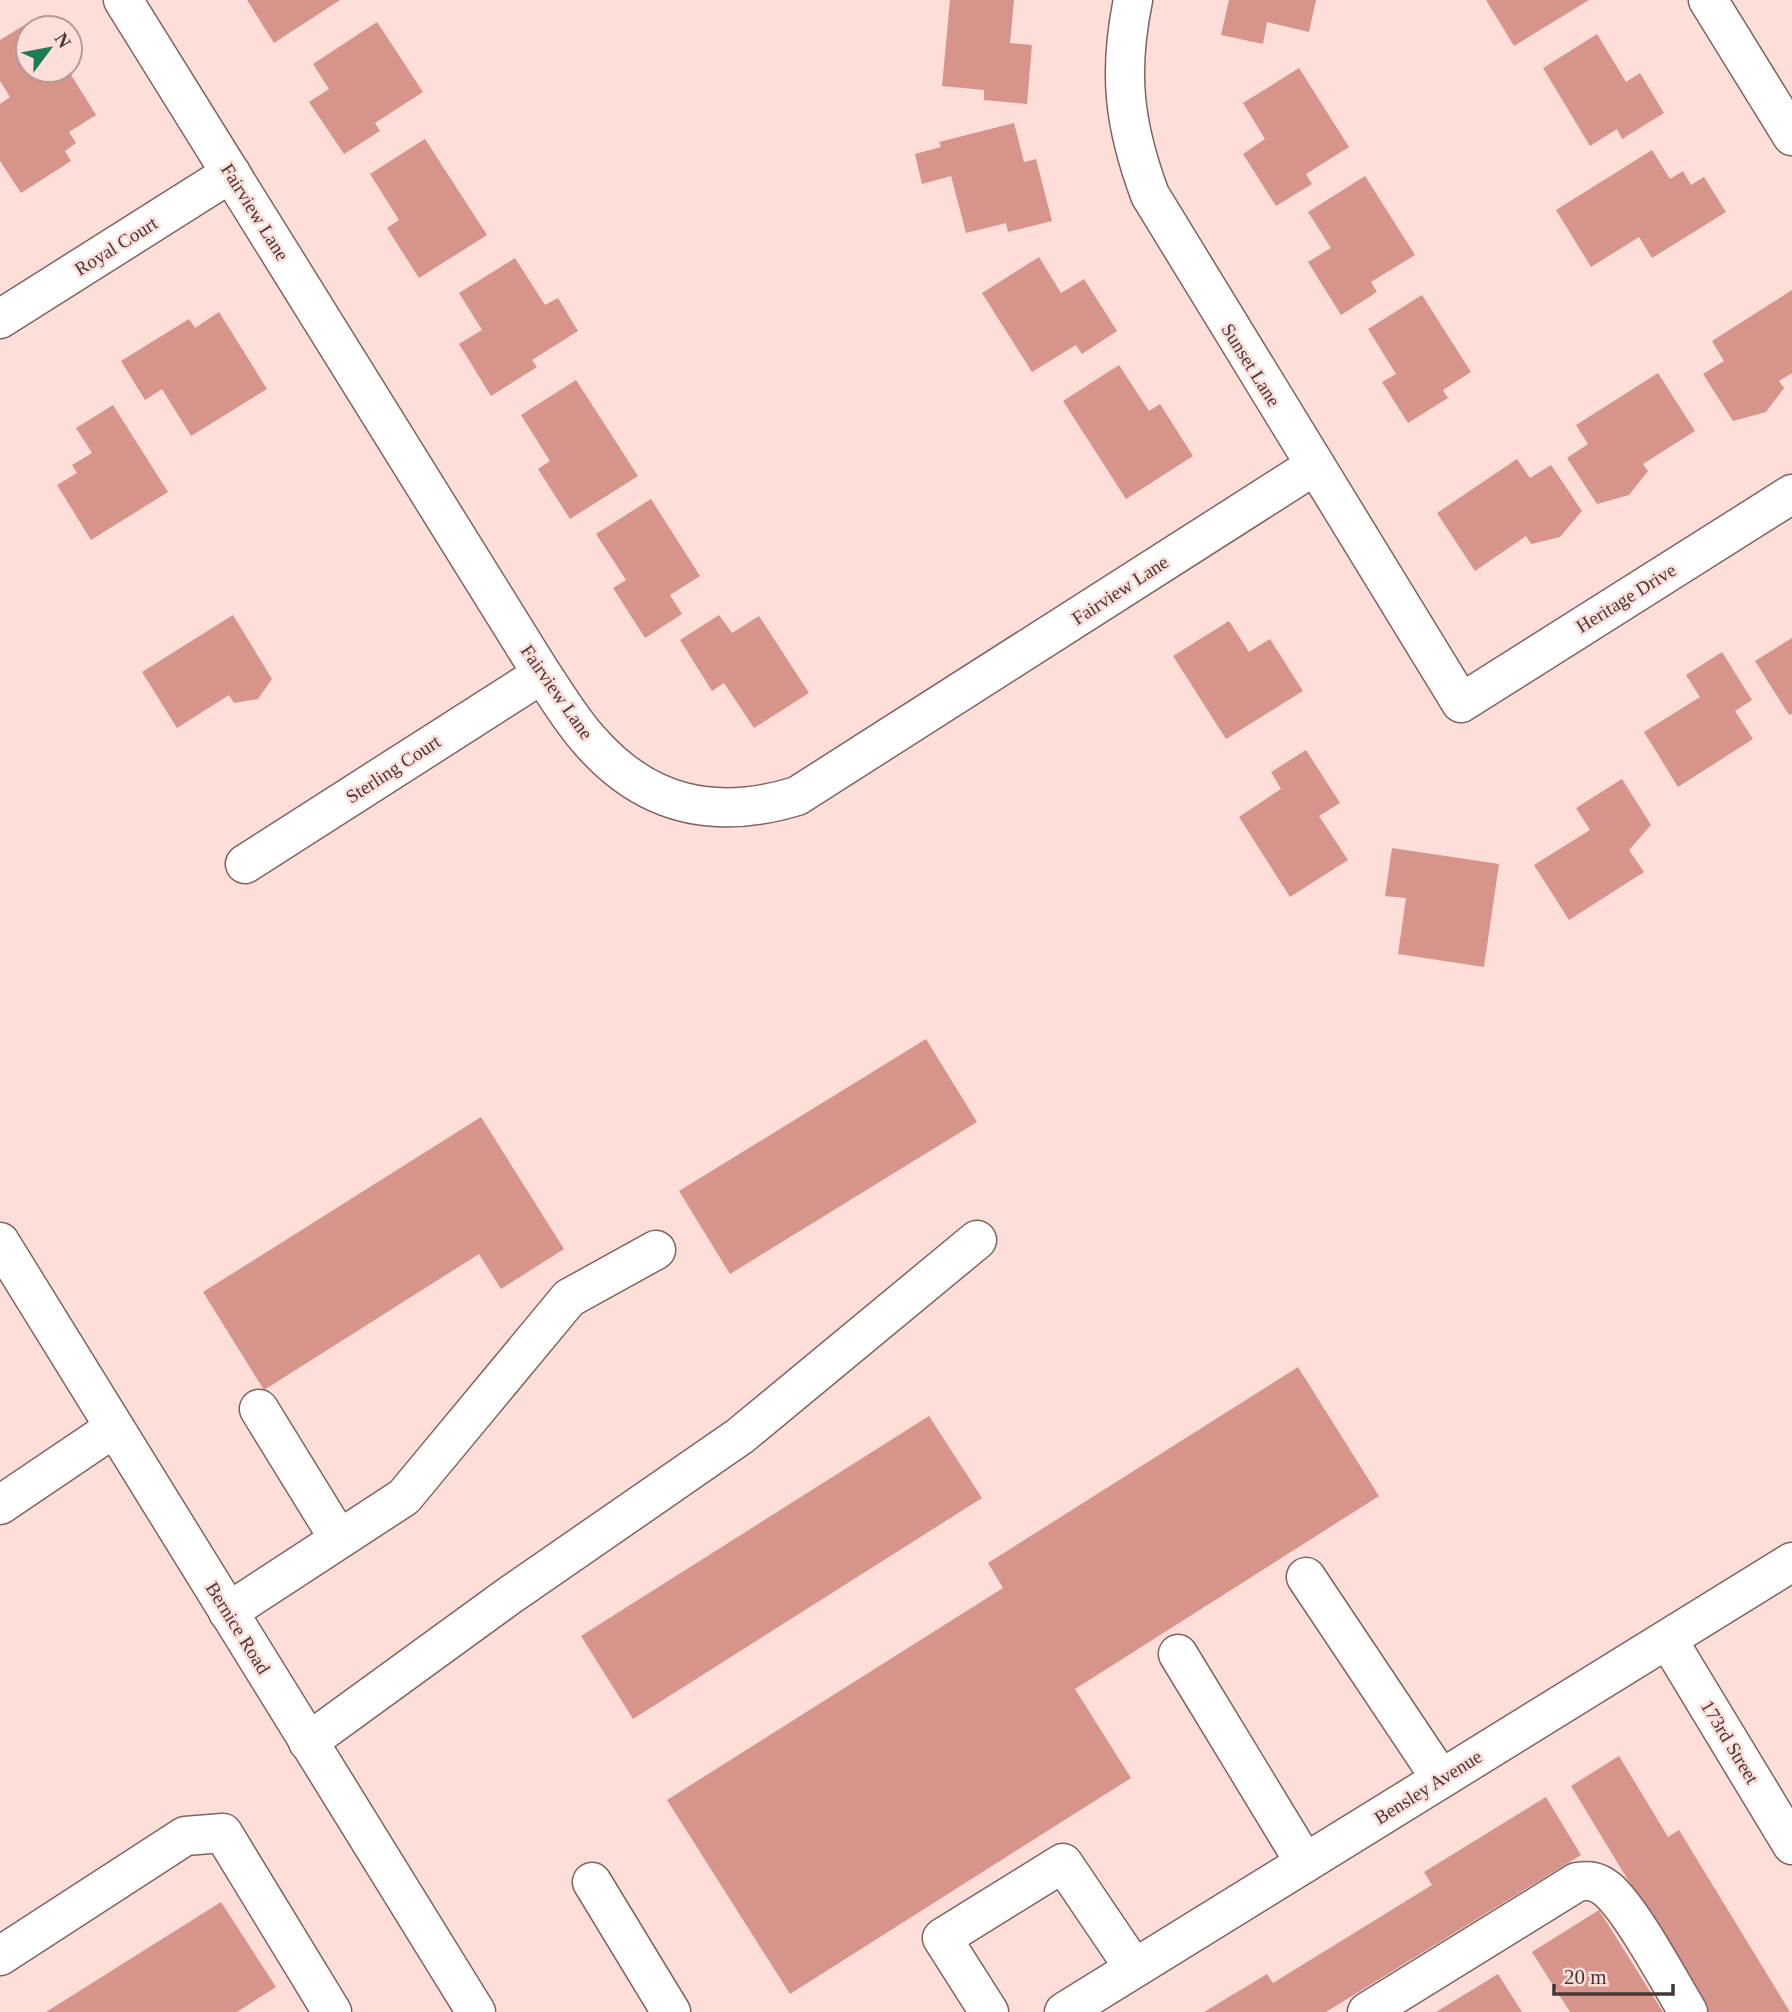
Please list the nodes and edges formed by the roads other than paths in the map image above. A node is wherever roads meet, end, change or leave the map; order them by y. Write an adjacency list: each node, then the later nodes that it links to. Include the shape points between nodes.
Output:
1 (123, 0): 5 (street, Fairview Lane)
2 (1133, 0): 7 (street, Sunset Lane, via 1124,45 1124,104 1133,150 1150,195)
3 (1708, 0): 4 (street)
4 (1792, 136)
5 (231, 173): 6 (street, Royal Court); 9 (street, Fairview Lane)
6 (0, 319)
7 (1314, 466): 9 (street, Fairview Lane, via 797,796 759,808 707,808 664,796 622,772 588,739); 10 (street, Sunset Lane)
8 (1792, 494): 10 (street, Heritage Drive)
9 (542, 674): 11 (street, Sterling Court)
10 (1461, 703)
11 (245, 864)
12 (977, 1240): 24 (street, via 740,1436)
13 (0, 1242): 16 (street, Bernice Road)
14 (656, 1250): 18 (street, via 569,1298 404,1497)
15 (259, 1409): 18 (street)
16 (114, 1428): 17 (street); 21 (street, Bernice Road)
17 (0, 1505)
18 (339, 1539): 21 (street)
19 (1792, 1562): 22 (street, Bensley Avenue)
20 (1306, 1577): 25 (street)
21 (228, 1612): 24 (street, Bernice Road)
22 (1668, 1640): 25 (street, Bensley Avenue); 26 (street, 173rd Street)
23 (1178, 1654): 27 (street)
24 (308, 1742): 32 (street, Bernice Road)
25 (1441, 1779): 27 (street, Bensley Avenue)
26 (1792, 1845)
27 (1305, 1863): 30 (street, Bensley Avenue)
28 (592, 1882): 33 (street)
29 (0, 1956): 31 (street, via 185,1836 223,1833)
30 (1135, 1968): 34 (street, via 1063,1863 942,1938); 35 (street, Bensley Avenue)
31 (332, 2012)
32 (476, 2012)
33 (671, 2012)
34 (989, 2012)
35 (1064, 2012)
36 (1367, 2012): 37 (street, via 1577,1882 1591,1880 1607,1889 1625,1912)
37 (1688, 2012)

